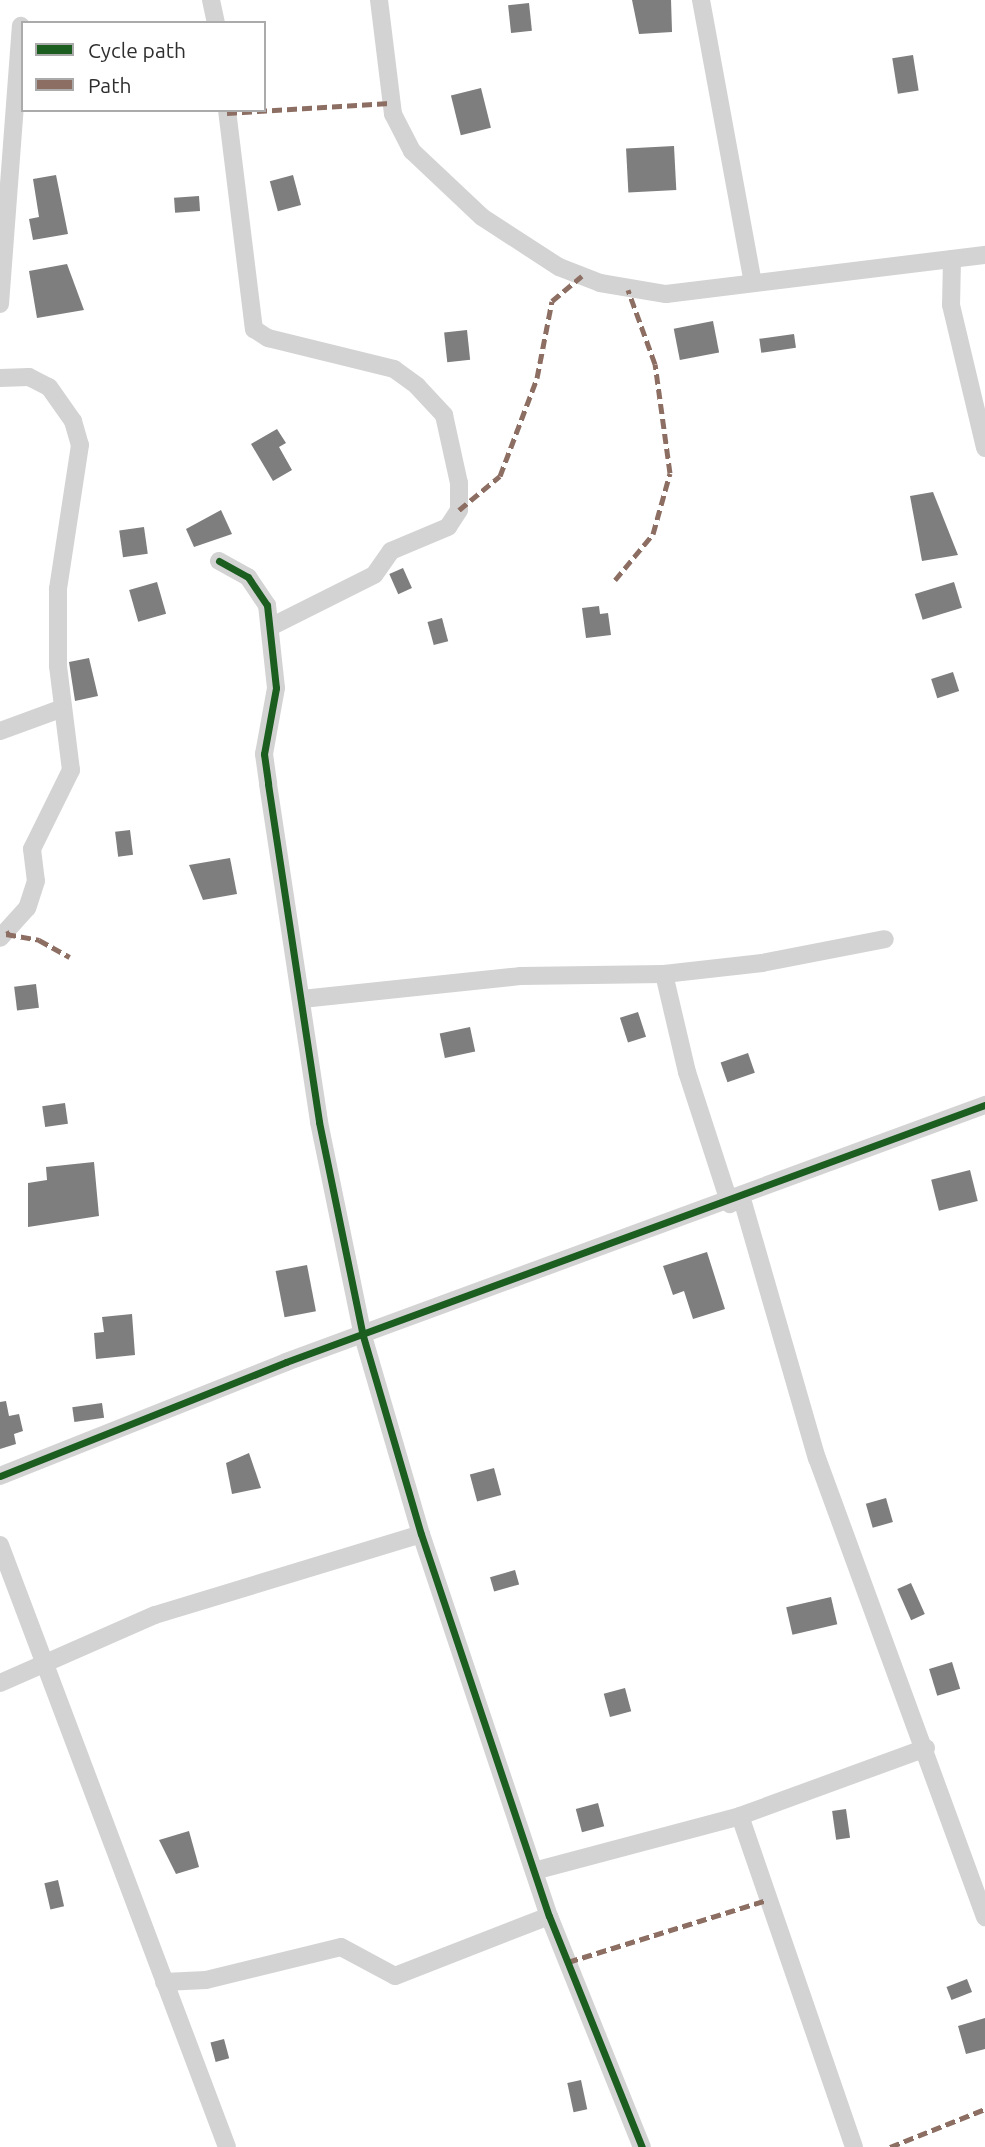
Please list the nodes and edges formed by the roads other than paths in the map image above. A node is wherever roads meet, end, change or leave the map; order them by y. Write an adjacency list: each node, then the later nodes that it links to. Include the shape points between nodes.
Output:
1 (211, 0): 4 (street)
2 (379, 0): 9 (street, via 397,126 412,151 482,217 559,267 628,290 689,293)
3 (701, 0): 9 (street)
4 (216, 21)
5 (21, 26): 10 (street)
6 (227, 112): 14 (street, via 254,329 268,338 394,369 417,386 444,415 459,483 459,510 448,527 391,551 374,575)
7 (985, 255): 8 (street)
8 (952, 260): 9 (street); 12 (street, via 951,304)
9 (753, 282)
10 (0, 304)
11 (0, 378): 15 (street, via 29,377 49,387 73,421 80,445 58,589)
12 (985, 449)
13 (219, 561): 14 (street, via 257,589)
14 (270, 627): 20 (street, via 275,707 264,754)
15 (63, 708): 16 (street); 17 (street, via 68,782 32,849 36,881 27,908)
16 (0, 731)
17 (0, 938)
18 (885, 939): 19 (street, via 762,963)
19 (664, 974): 20 (street, via 520,976); 22 (street, via 687,1072)
20 (302, 999): 23 (street)
21 (985, 1105): 22 (street)
22 (736, 1202): 23 (street); 29 (street, via 809,1433)
23 (363, 1336): 24 (street); 25 (street)
24 (0, 1476)
25 (421, 1534): 27 (street, via 266,1586 185,1605); 31 (street)
26 (0, 1545): 27 (street)
27 (41, 1662): 28 (street); 34 (street)
28 (0, 1683)
29 (926, 1748): 30 (street); 33 (street)
30 (740, 1816): 31 (street); 37 (street)
31 (534, 1871): 32 (street)
32 (549, 1916): 34 (street, via 395,1976 341,1947 206,1980); 36 (street)
33 (985, 1917)
34 (164, 1982): 35 (street)
35 (227, 2147)
36 (642, 2147)
37 (855, 2147)

